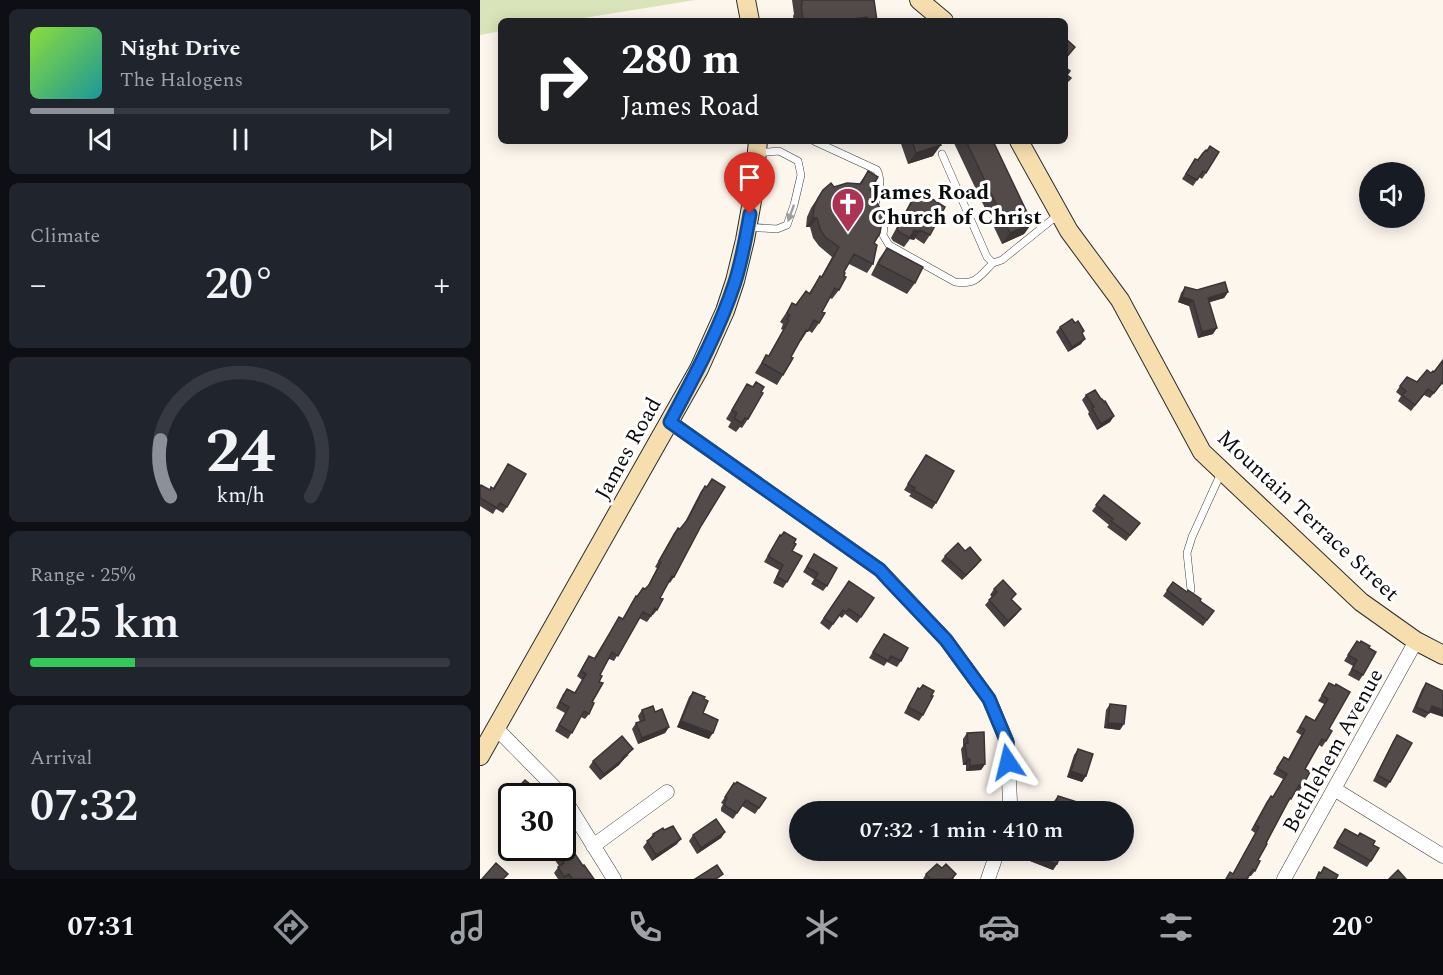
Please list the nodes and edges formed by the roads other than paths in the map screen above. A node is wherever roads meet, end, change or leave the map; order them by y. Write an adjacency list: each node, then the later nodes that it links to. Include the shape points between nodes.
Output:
1 (746, 0): 3 (street)
2 (919, 0): 4 (street)
3 (749, 18)
4 (940, 18)
5 (821, 144): 11 (lane, via 877,170 880,184 874,207 890,245 956,282 975,280)
6 (1021, 144): 9 (street, Mountain Terrace Street)
7 (757, 147): 10 (street, James Road); 10 (lane, one-way to 10, via 778,151 798,161 801,175 786,225 777,229)
8 (942, 154): 11 (lane)
9 (1059, 214): 11 (lane); 13 (street, Mountain Terrace Street, via 1120,300 1202,452)
10 (747, 227): 12 (street, James Road, via 724,311)
11 (993, 263)
12 (670, 422): 17 (street, James Road); 21 (street, via 880,570 946,640 989,699 1007,742)
13 (1222, 471): 14 (lane, via 1187,553); 15 (street, Mountain Terrace Street, via 1361,602)
14 (1191, 590)
15 (1416, 641): 16 (street, Mountain Terrace Street); 19 (street, Bethlehem Avenue)
16 (1443, 655)
17 (496, 728): 18 (street, James Road); 22 (street, via 562,795)
18 (480, 756)
19 (1334, 789): 23 (street); 27 (street, Bethlehem Avenue)
20 (668, 792): 22 (street)
21 (1010, 801)
22 (593, 846): 25 (street)
23 (1443, 856)
24 (994, 861): 26 (street)
25 (614, 879)
26 (988, 879)
27 (1284, 879)

